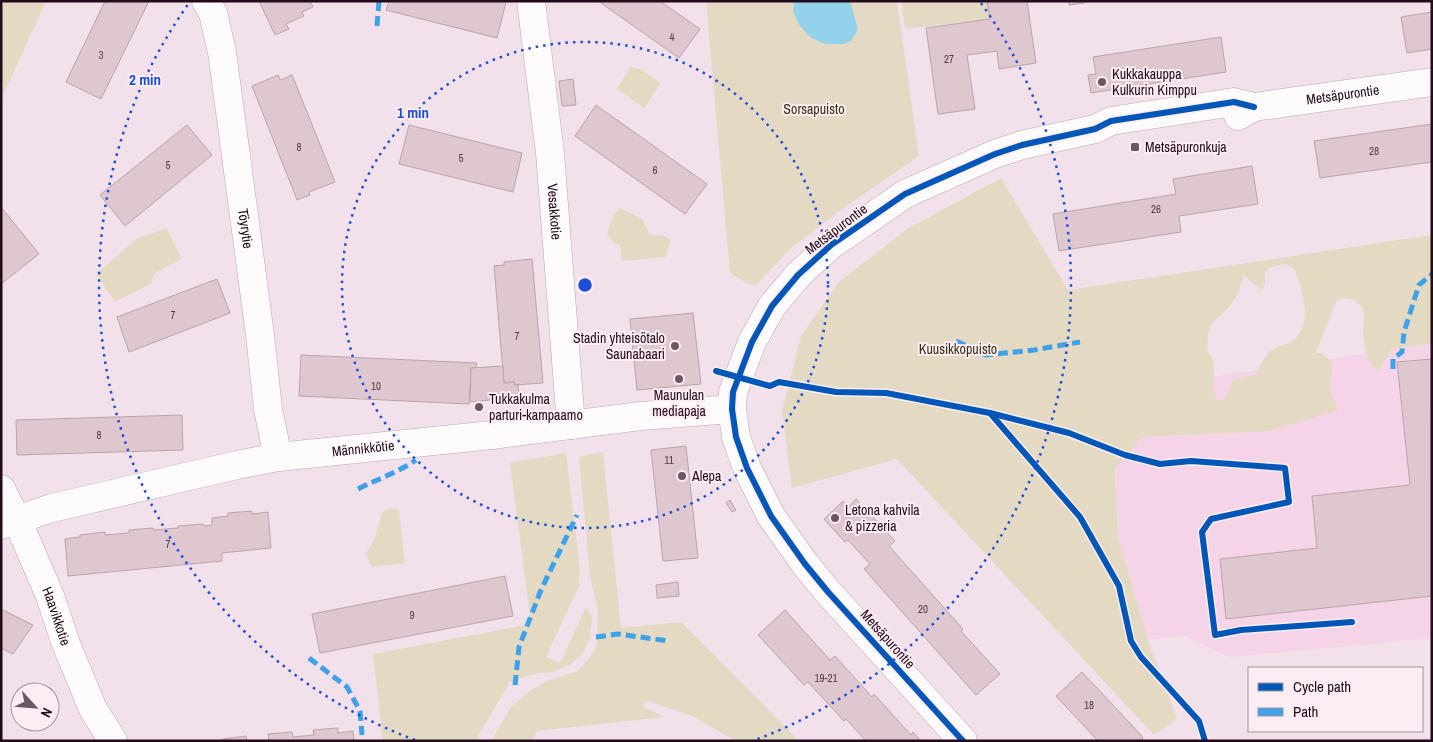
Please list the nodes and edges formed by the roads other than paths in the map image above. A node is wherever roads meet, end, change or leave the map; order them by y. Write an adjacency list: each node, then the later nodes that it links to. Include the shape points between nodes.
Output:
1 (206, 1): 6 (street, Töyrytie, via 213,13 222,52 268,410)
2 (531, 1): 5 (street, Vesakkotie, via 550,153)
3 (1432, 82): 4 (street, Metsäpurontie, via 1254,108 1236,117 1114,133 1096,129 995,154 906,194 831,245 798,275 772,306 738,377)
4 (732, 409): 5 (street, Männikkötie); 10 (street, Metsäpurontie, via 736,437 747,468 771,516 828,592)
5 (571, 425): 6 (street, Männikkötie)
6 (278, 458): 8 (street, Männikkötie, via 52,508)
7 (1, 489): 8 (street, Haavikkotie)
8 (9, 523): 9 (street, Haavikkotie, via 50,596 93,709)
9 (113, 741)
10 (963, 741)

